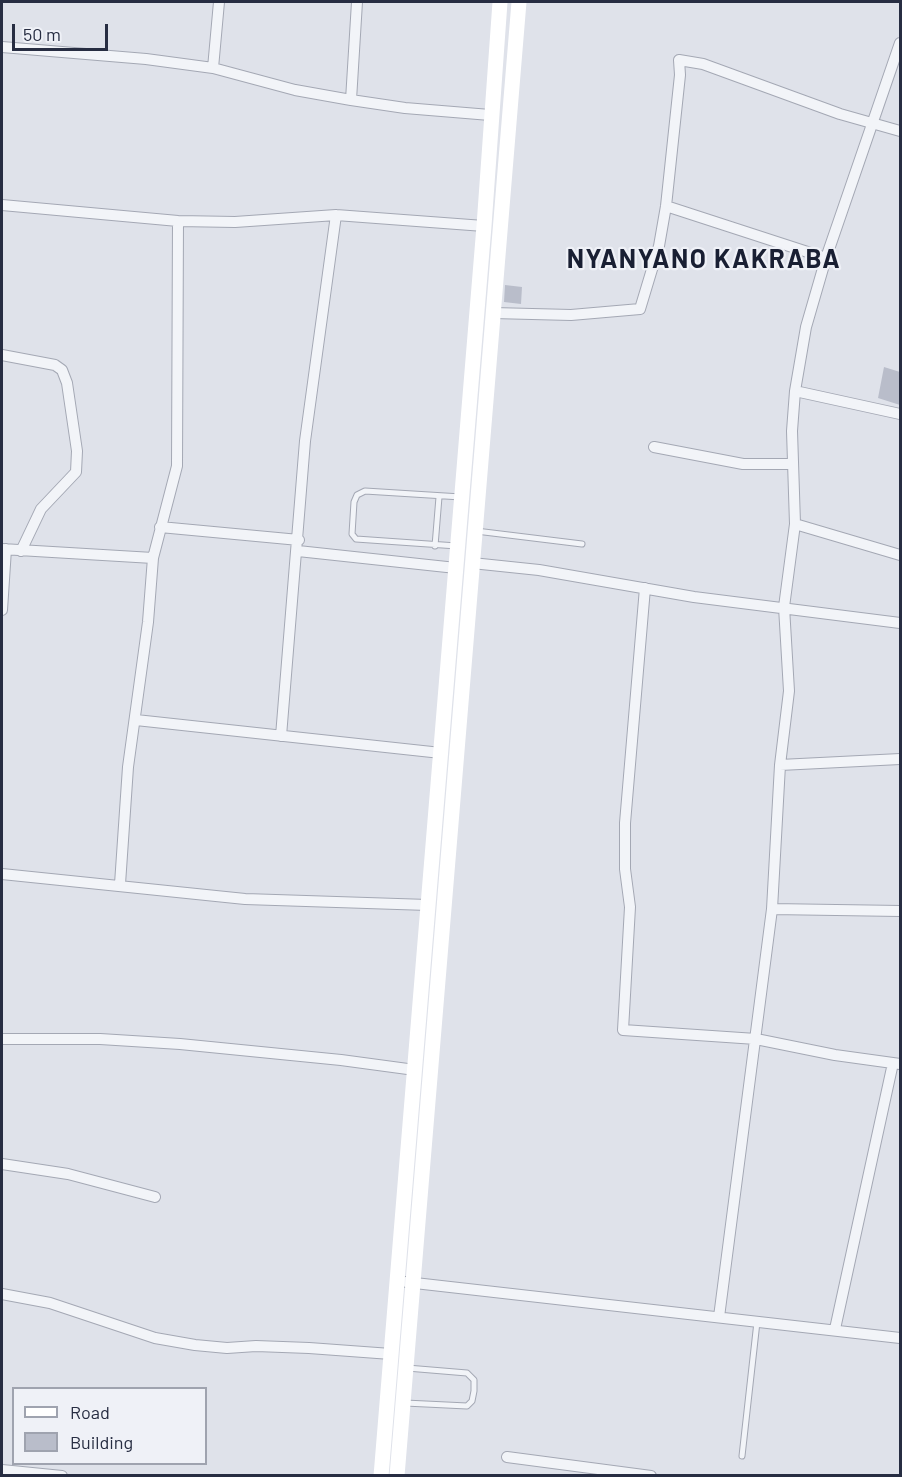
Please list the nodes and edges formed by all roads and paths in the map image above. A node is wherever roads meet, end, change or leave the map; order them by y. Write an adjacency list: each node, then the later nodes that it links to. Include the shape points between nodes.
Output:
1 (219, 2): 7 (street)
2 (357, 2): 8 (street)
3 (500, 2): 9 (street)
4 (519, 2): 18 (street)
5 (900, 43): 10 (street)
6 (2, 47): 7 (street)
7 (213, 68): 8 (street)
8 (351, 100): 9 (street)
9 (490, 115): 16 (street)
10 (872, 122): 11 (street); 13 (street, via 703,64 679,60); 17 (street)
11 (900, 131)
12 (2, 205): 15 (street)
13 (666, 206): 17 (street); 18 (street, via 659,246 639,309 571,315)
14 (336, 215): 15 (street, via 235,222); 16 (street); 29 (street, via 312,378)
15 (178, 221): 27 (street, via 177,466)
16 (484, 226): 25 (street)
17 (826, 258): 20 (street, via 806,327)
18 (493, 313): 28 (street)
19 (2, 356): 34 (street, via 55,365 62,370 77,451 76,472 41,509)
20 (795, 391): 21 (street); 23 (street)
21 (900, 414)
22 (654, 447): 23 (street, via 743,464)
23 (792, 464): 26 (street)
24 (440, 497): 25 (lane); 31 (lane); 31 (lane, via 365,491 354,502 352,534 356,539)
25 (462, 497): 32 (street)
26 (795, 524): 36 (street); 41 (street)
27 (160, 526): 29 (street); 37 (street)
28 (474, 531): 30 (lane); 38 (street)
29 (298, 540): 35 (street)
30 (582, 544)
31 (435, 546): 32 (lane)
32 (457, 546): 39 (street)
33 (4, 549): 34 (street); 42 (street)
34 (21, 551): 37 (street)
35 (298, 551): 39 (street); 45 (street)
36 (900, 555)
37 (153, 558): 44 (street)
38 (472, 563): 40 (street); 61 (street)
39 (456, 568): 46 (street)
40 (645, 588): 41 (street); 55 (street, via 625,823 630,907 623,1030)
41 (784, 607): 43 (street); 48 (street, via 789,691)
42 (2, 610)
43 (900, 623)
44 (136, 720): 45 (street); 50 (street, via 128,767)
45 (281, 736): 46 (street)
46 (441, 753): 51 (street)
47 (900, 759): 48 (street)
48 (780, 765): 52 (street)
49 (2, 874): 50 (street)
50 (120, 884): 51 (street, via 245,898)
51 (428, 905): 57 (street)
52 (772, 909): 53 (street); 55 (street)
53 (900, 911)
54 (2, 1039): 57 (street, via 180,1044)
55 (756, 1039): 56 (street); 63 (street)
56 (897, 1063): 65 (street)
57 (415, 1070): 60 (street)
58 (2, 1164): 59 (street, via 68,1174)
59 (155, 1197)
60 (396, 1281): 61 (street); 67 (street)
61 (415, 1284): 63 (street); 68 (street)
62 (2, 1294): 67 (street, via 50,1303 155,1338 195,1345)
63 (719, 1317): 64 (street)
64 (757, 1322): 65 (street); 70 (lane)
65 (835, 1329): 66 (street)
66 (900, 1338)
67 (391, 1354): 75 (street)
68 (407, 1368): 69 (street); 69 (lane, via 467,1373 474,1380 474,1391 467,1406)
69 (404, 1402): 76 (street)
70 (742, 1456)
71 (507, 1457): 73 (street)
72 (2, 1470): 74 (street)
73 (593, 1473): 77 (street)
74 (62, 1476)
75 (381, 1476)
76 (397, 1476)
77 (651, 1476)

